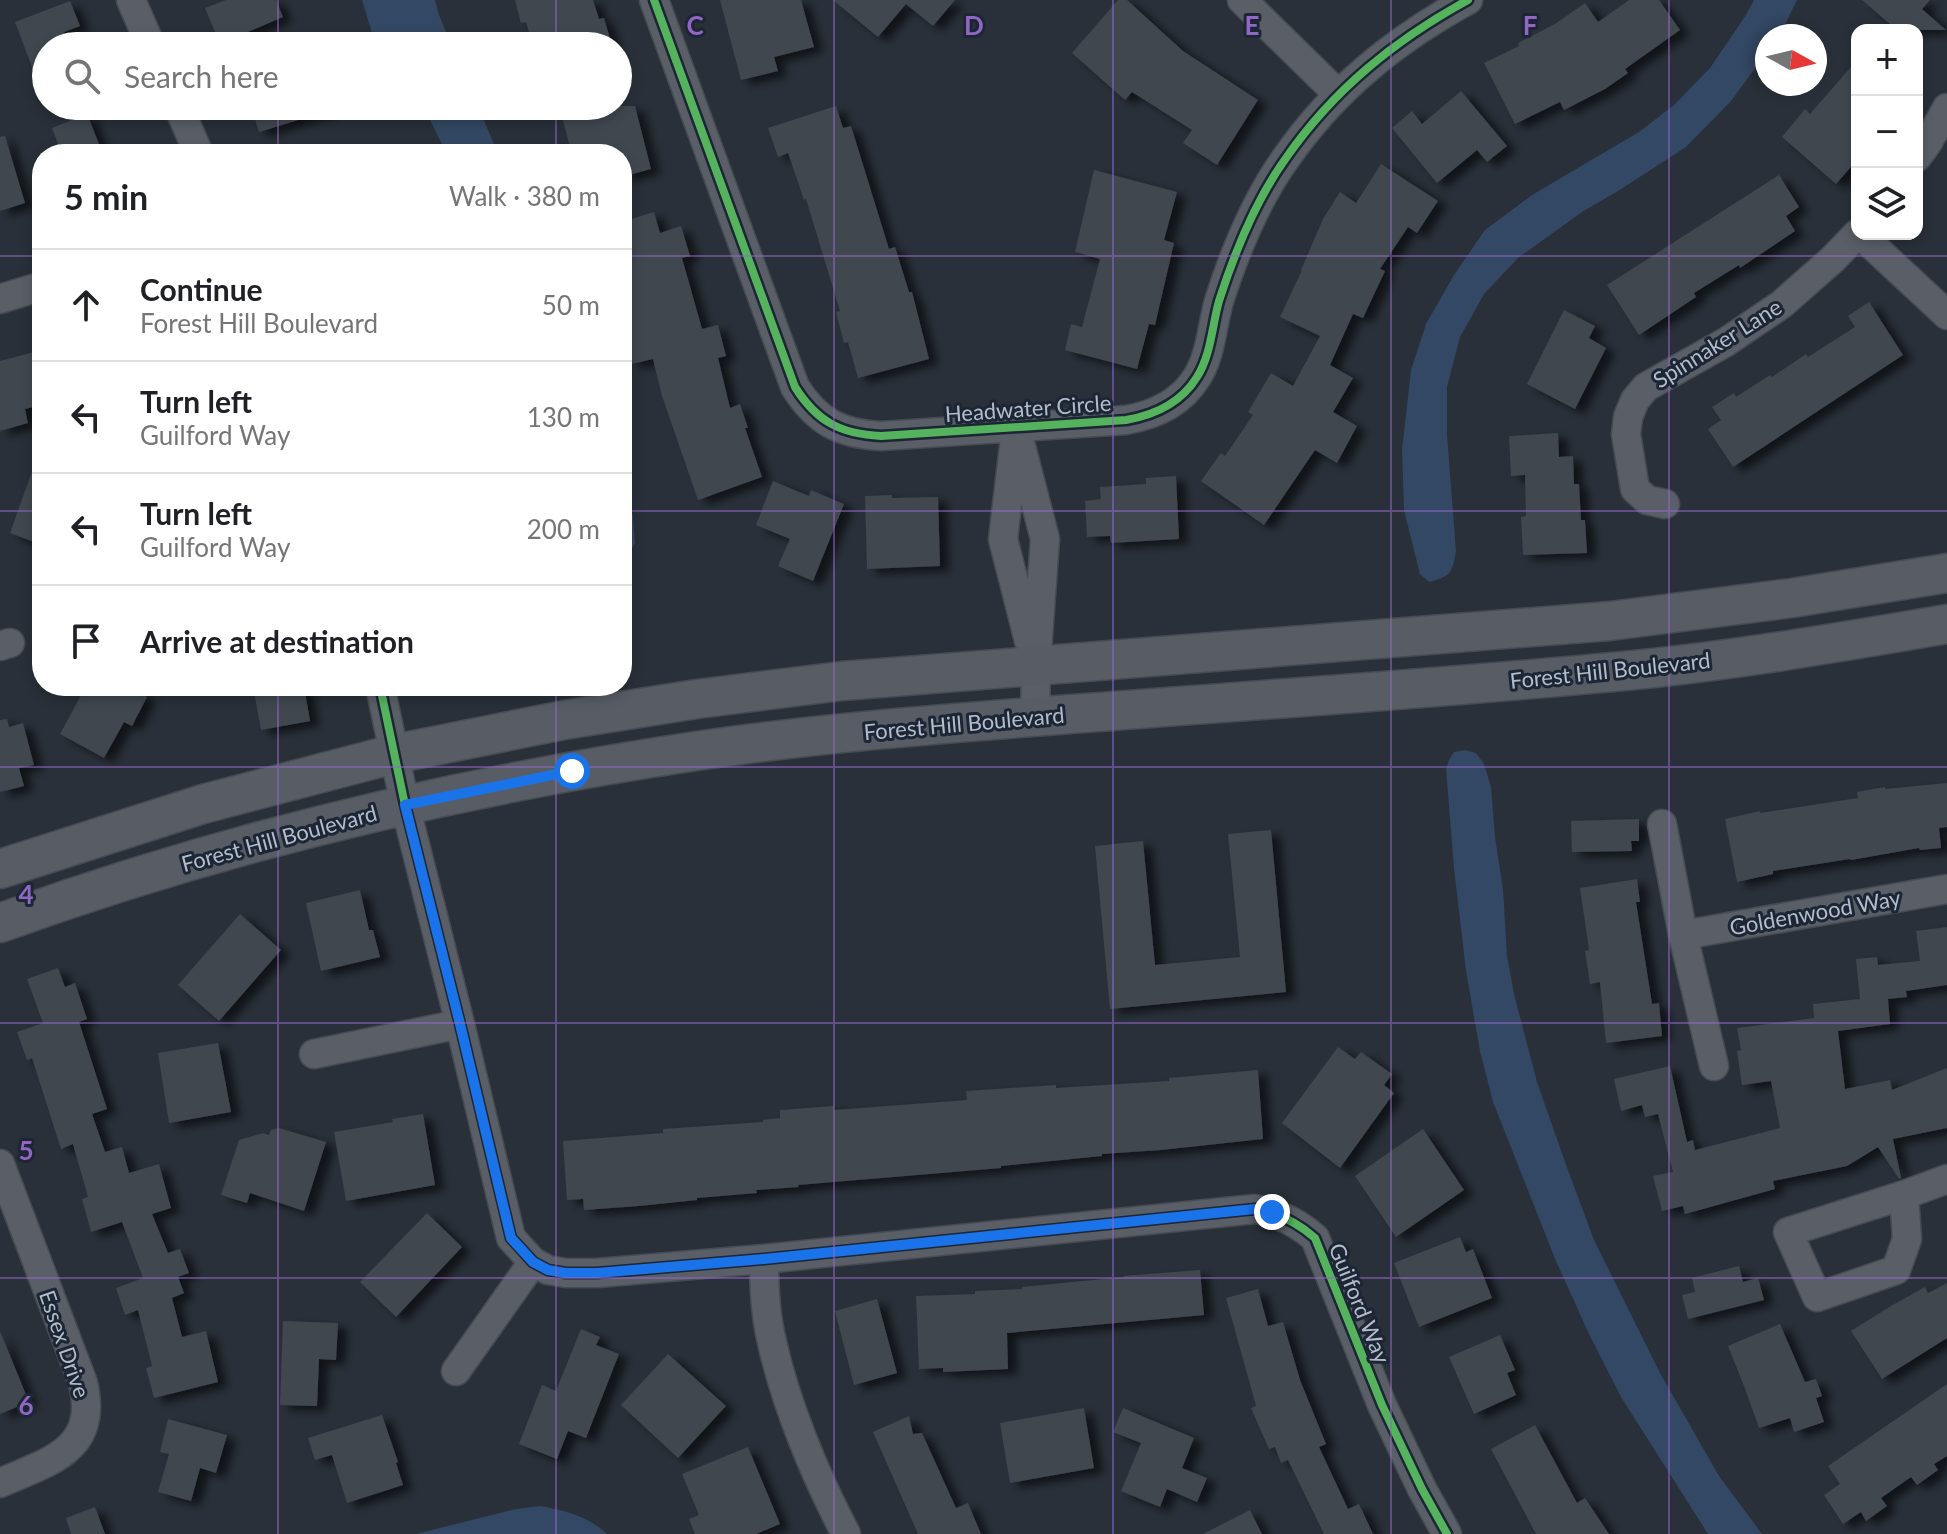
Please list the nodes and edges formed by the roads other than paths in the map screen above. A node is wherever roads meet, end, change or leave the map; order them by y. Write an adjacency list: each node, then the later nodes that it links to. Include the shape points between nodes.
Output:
1 (131, 0): 5 (street)
2 (654, 0): 16 (street, Headwater Circle, via 804,402 830,424 862,435)
3 (1242, 0): 6 (street)
4 (1468, 0): 6 (street, Headwater Circle, via 1382,55)
5 (145, 32)
6 (1338, 94): 16 (street, Headwater Circle, via 1263,194 1238,247 1205,362 1186,391 1143,417)
7 (1947, 108): 10 (street)
8 (184, 120): 9 (street)
9 (195, 144)
10 (1923, 149)
11 (1852, 240): 17 (street, Spinnaker Lane, via 1782,304 1646,387 1635,400 1626,434 1635,489 1647,500)
12 (1865, 240): 15 (street)
13 (32, 289): 14 (street)
14 (0, 299)
15 (1947, 315)
16 (1016, 427): 20 (street, Headwater Circle, via 1045,539); 20 (street, Headwater Circle, via 1003,539)
17 (1665, 504)
18 (1947, 573): 20 (main road, via 1610,621)
19 (1947, 624): 22 (main road, Forest Hill Boulevard, via 1618,672)
20 (1036, 665): 22 (street, Headwater Circle); 23 (main road, via 697,699)
21 (382, 696): 23 (street)
22 (1035, 717): 24 (main road, Forest Hill Boulevard, via 705,750)
23 (394, 754): 24 (street); 26 (main road, via 203,804)
24 (405, 805): 28 (main road, Forest Hill Boulevard, via 210,855); 30 (street)
25 (1662, 824): 29 (street)
26 (0, 869)
27 (1947, 889): 29 (street, Goldenwood Way)
28 (0, 923)
29 (1683, 935): 32 (street)
30 (460, 1024): 31 (street); 37 (street, via 511,1238)
31 (314, 1054)
32 (1714, 1066)
33 (0, 1164): 39 (street, Essex Drive, via 87,1401 82,1428 66,1452)
34 (1947, 1179): 35 (street)
35 (1904, 1195): 35 (street, via 1788,1232 1817,1297 1896,1270 1907,1239)
36 (764, 1259): 37 (street, Guilford Way, via 597,1273 548,1270); 40 (street, via 764,1294 781,1376 805,1445); 41 (street, Guilford Way, via 1255,1209 1288,1218 1315,1238 1382,1405)
37 (533, 1262): 38 (street)
38 (456, 1371)
39 (0, 1483)
40 (846, 1534)
41 (1447, 1534)

